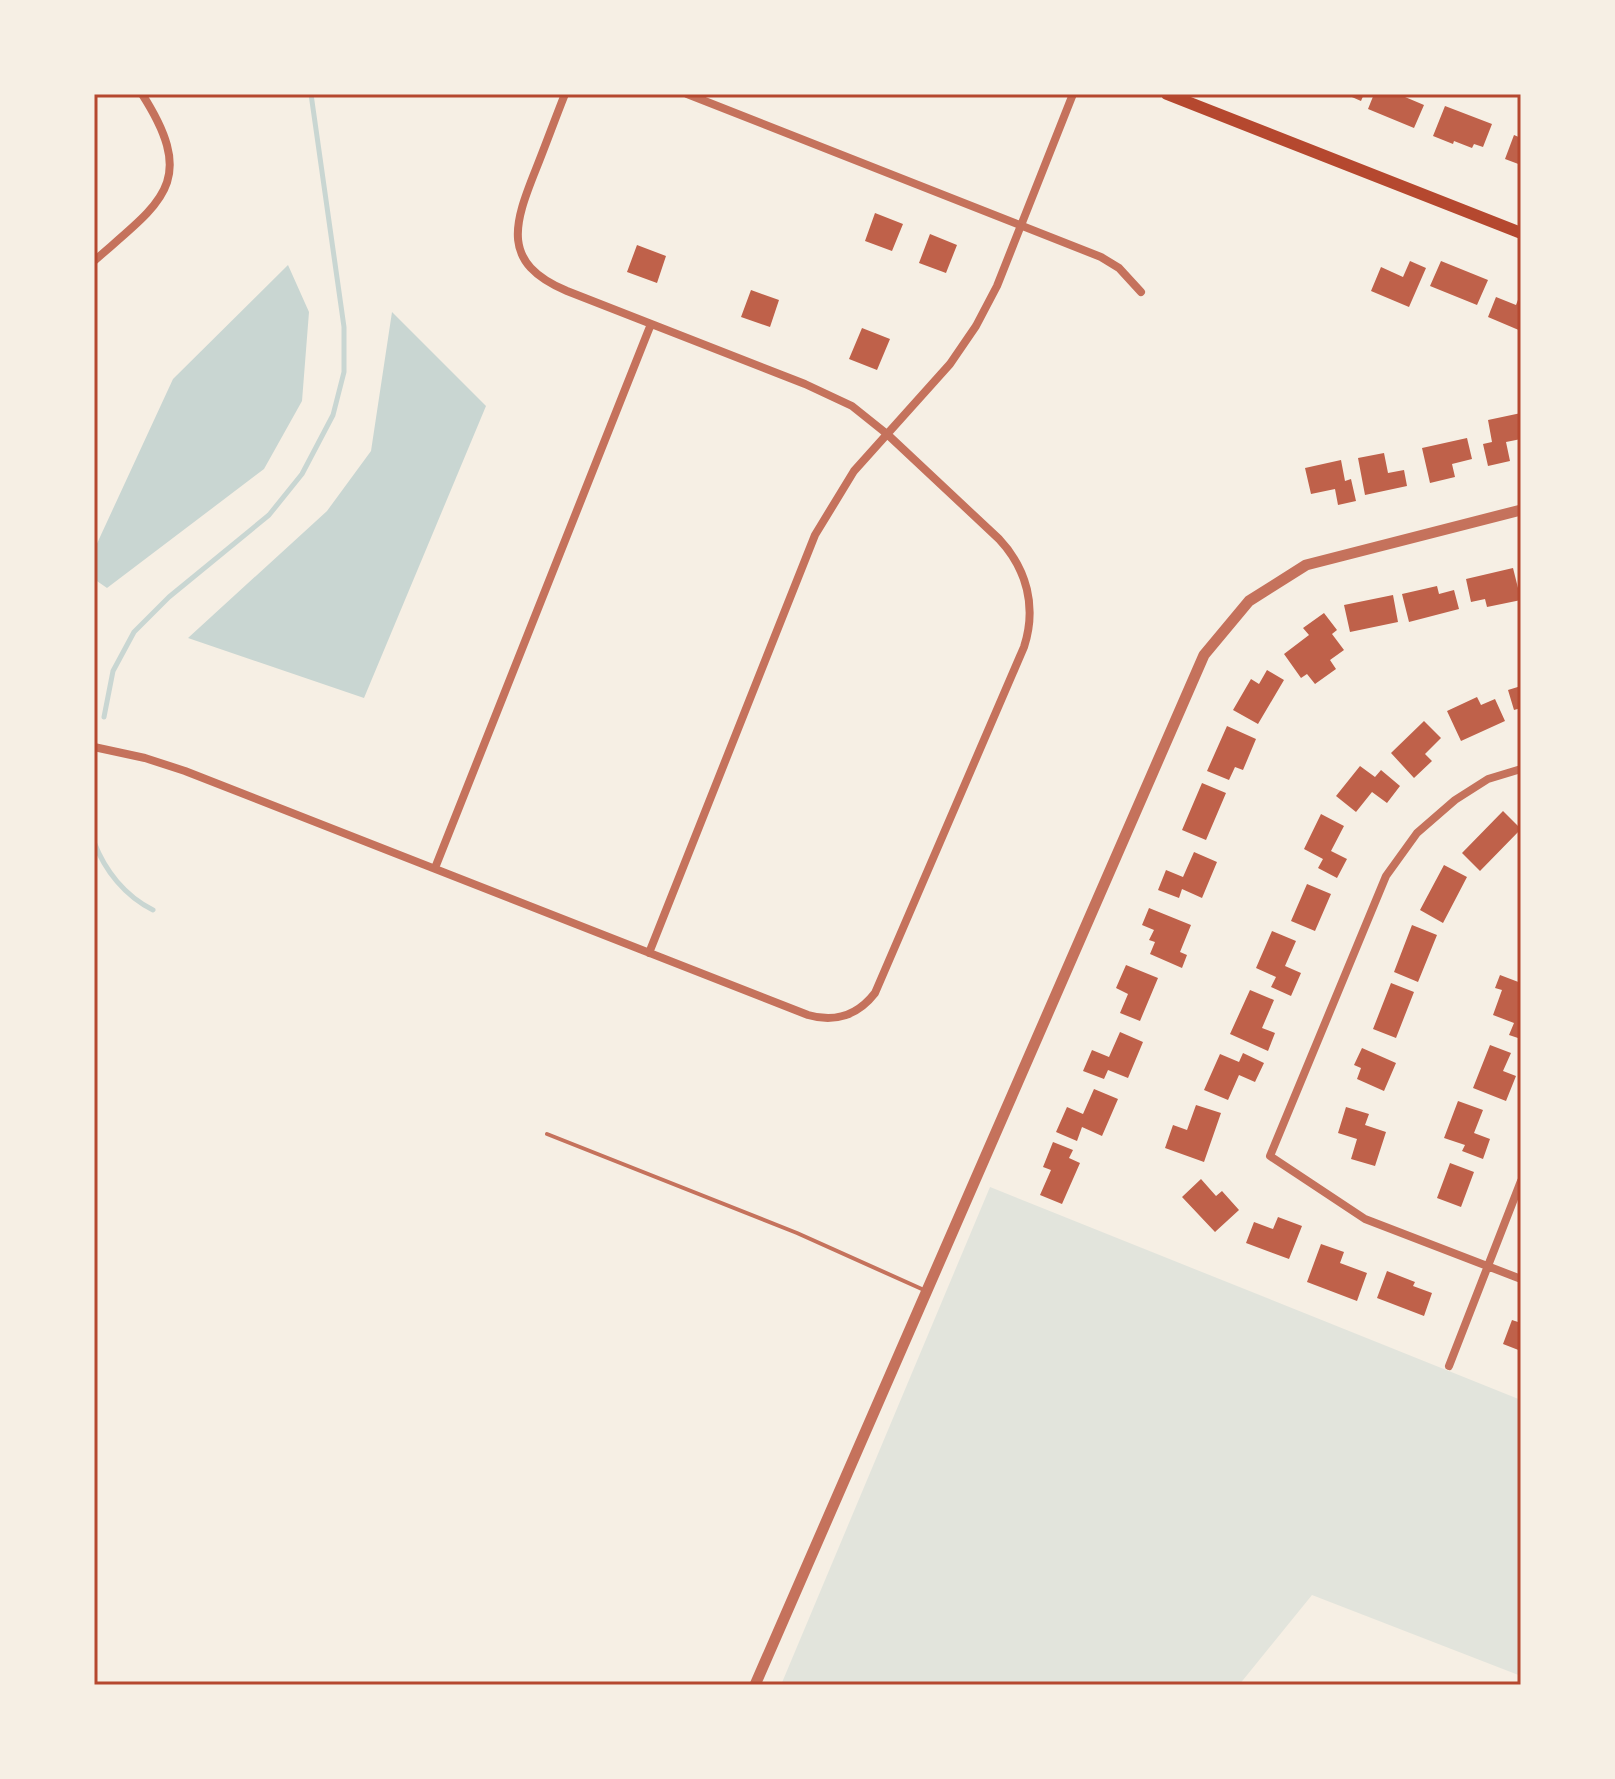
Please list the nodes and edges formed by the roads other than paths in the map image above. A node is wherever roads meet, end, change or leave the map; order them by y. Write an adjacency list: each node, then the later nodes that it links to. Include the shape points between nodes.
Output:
1 (142, 94): 8 (street, via 167,140 166,184 149,213)
2 (565, 94): 10 (street, via 521,206 519,244 530,268 547,282)
3 (687, 94): 6 (street)
4 (1073, 94): 6 (street)
5 (1167, 94): 7 (main road)
6 (1021, 224): 9 (street, via 1106,259); 11 (street, via 991,298 963,347)
7 (1521, 233)
8 (94, 261)
9 (1141, 292)
10 (651, 324): 11 (street, via 823,392 860,410); 15 (street)
11 (887, 434): 16 (street, via 846,481 815,535); 16 (street, via 1011,553 1027,587 1030,617 1024,647 882,981 868,1002 849,1015 814,1017)
12 (1521, 510): 21 (street, via 1306,565 1249,601 1204,655)
13 (94, 747): 15 (street, via 185,771)
14 (1521, 769): 19 (street, via 1488,779 1455,800 1417,833 1386,876 1270,1156 1365,1219)
15 (435, 868): 16 (street)
16 (649, 953)
17 (547, 1134): 21 (lane)
18 (1521, 1181): 19 (street)
19 (1488, 1267): 20 (street); 22 (street)
20 (1521, 1279)
21 (927, 1291): 23 (street)
22 (1449, 1366)
23 (755, 1685)

